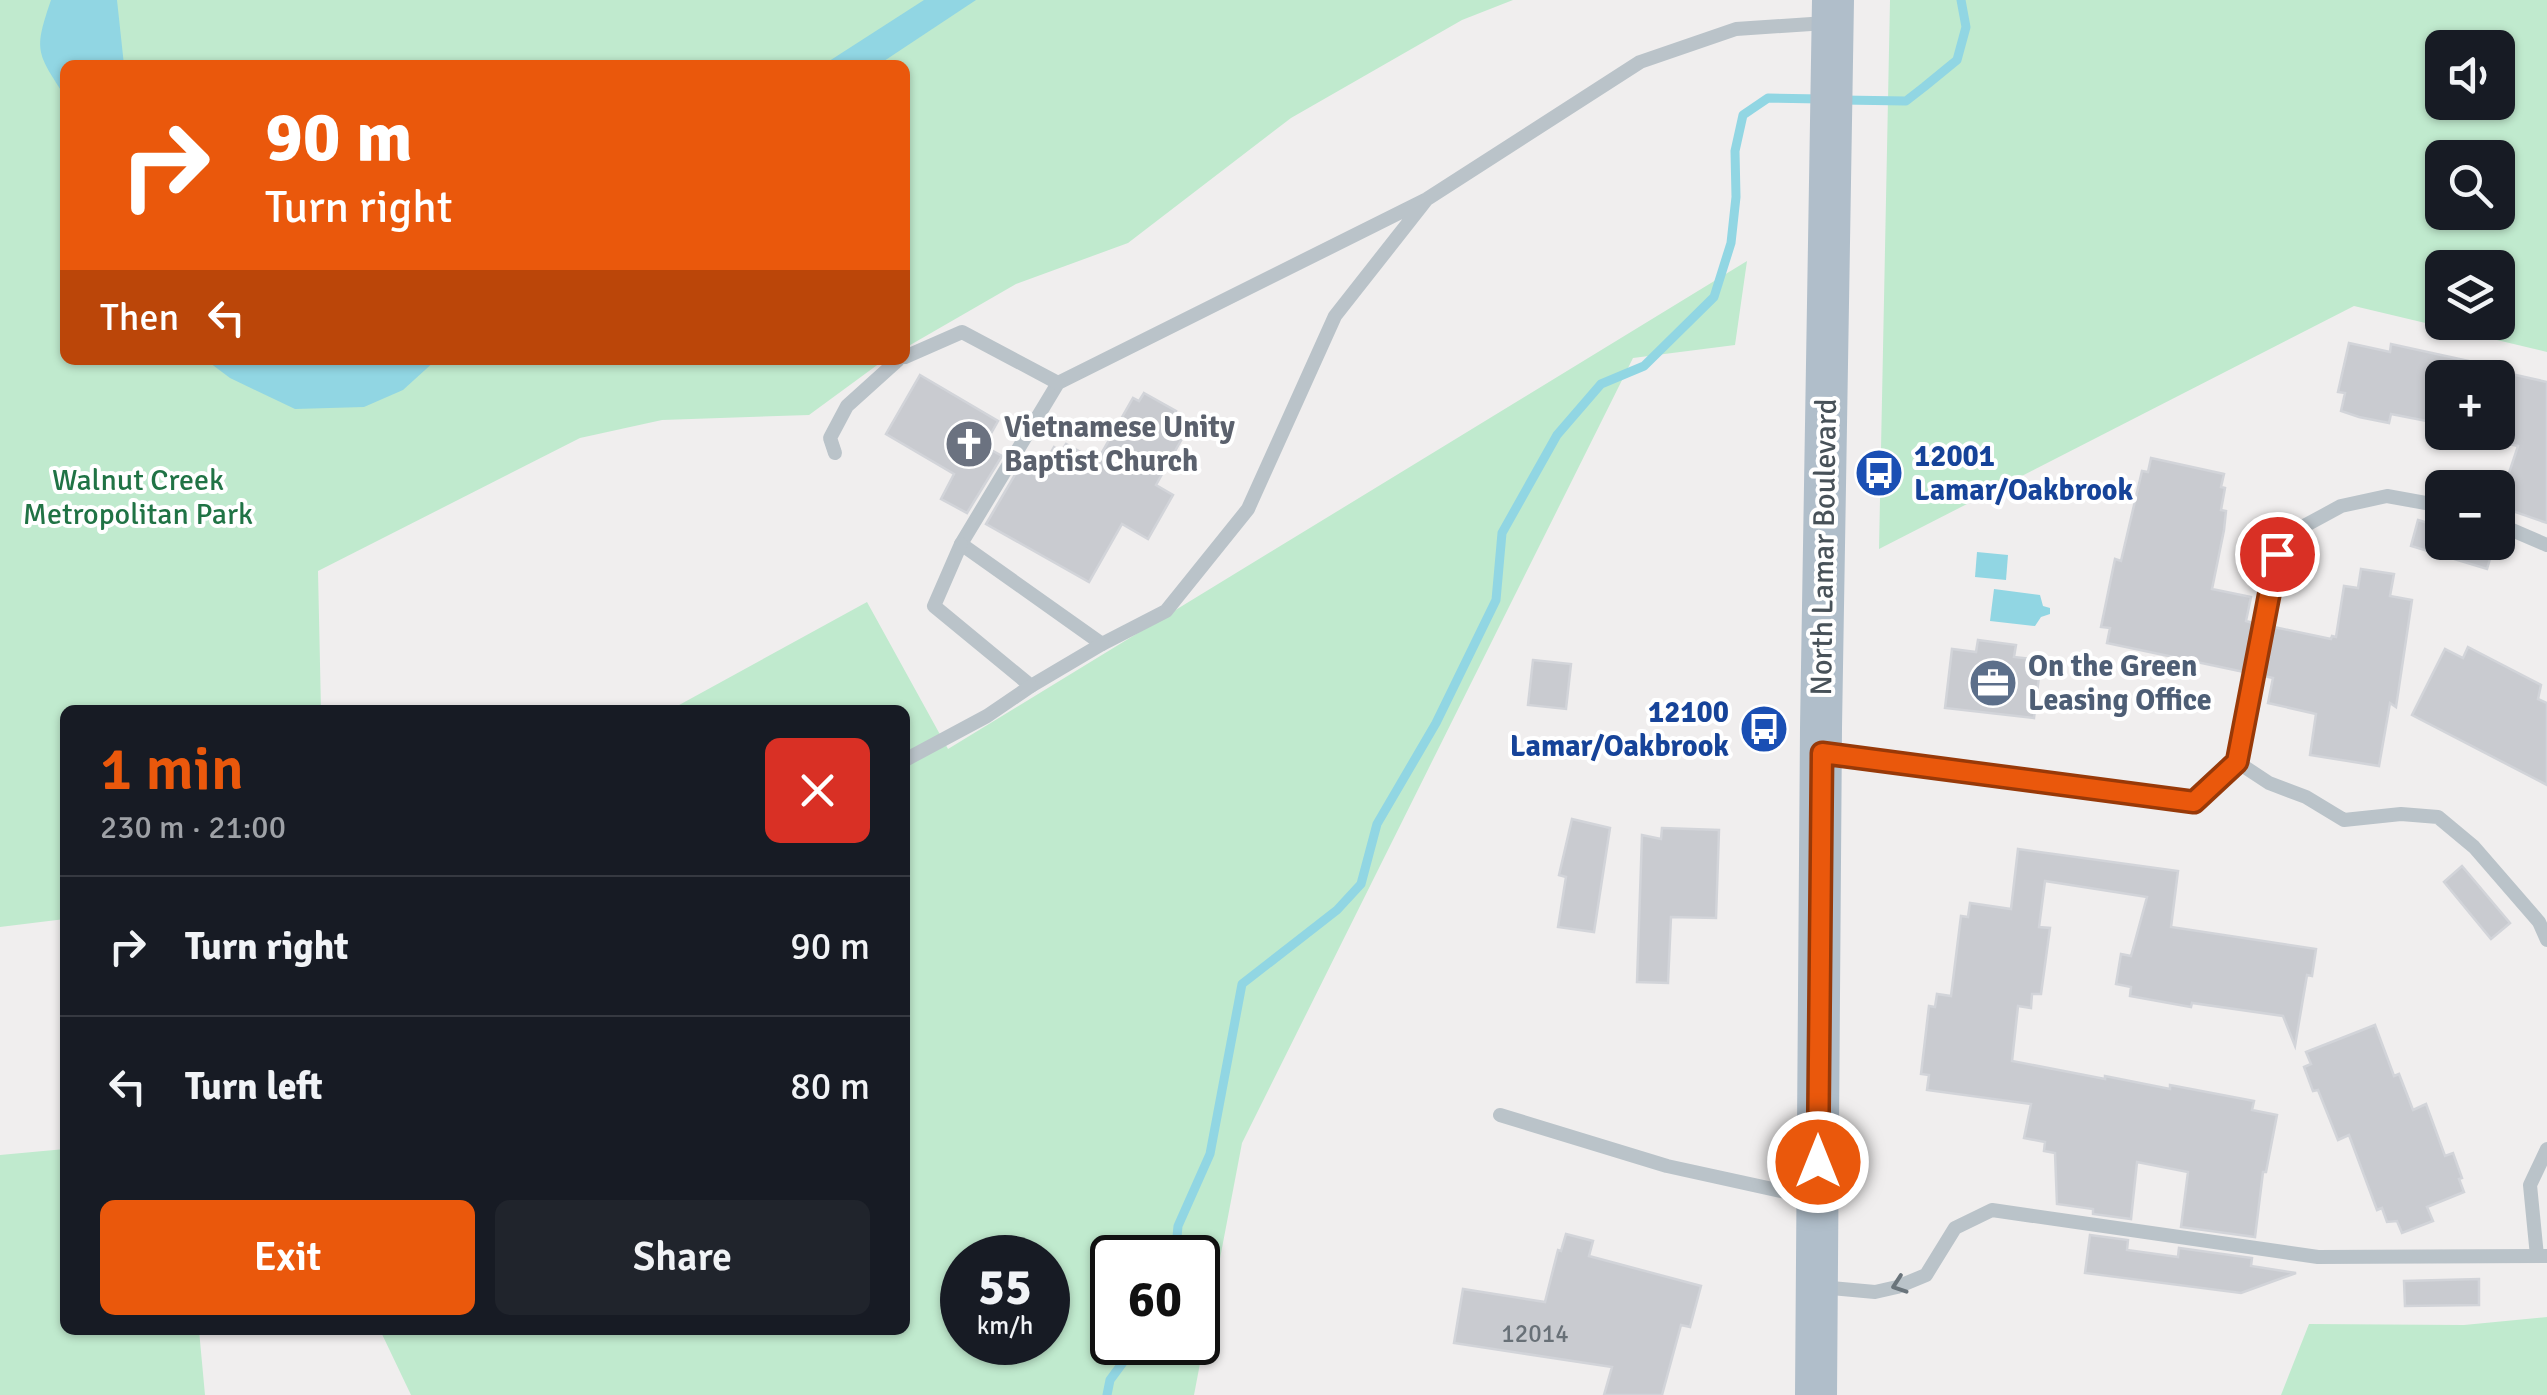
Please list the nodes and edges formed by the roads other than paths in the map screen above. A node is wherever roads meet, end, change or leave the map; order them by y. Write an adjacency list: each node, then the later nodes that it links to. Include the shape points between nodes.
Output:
1 (1833, 18): 2 (lane, via 1736,29 1640,62); 13 (main road, North Lamar Boulevard)
2 (1427, 199): 5 (lane); 11 (lane, via 1335,316 1248,509 1166,611)
3 (910, 355): 5 (lane, via 962,332)
4 (894, 365): 6 (lane, via 847,406 830,438)
5 (1058, 383): 9 (lane)
6 (835, 454)
7 (2425, 503): 15 (lane, via 2387,496 2341,506 2306,525 2277,554)
8 (2515, 531): 10 (lane)
9 (961, 544): 11 (lane); 12 (lane, via 934,606)
10 (2547, 545)
11 (1102, 644): 12 (lane)
12 (1030, 686): 14 (lane)
13 (1822, 753): 15 (lane, via 2194,802); 19 (main road, North Lamar Boulevard)
14 (910, 757)
15 (2237, 762): 16 (lane, via 2344,820 2438,818 2474,847)
16 (2547, 940)
17 (1500, 1115): 19 (lane, via 1667,1166)
18 (2547, 1148): 20 (lane, via 2530,1185)
19 (1818, 1200): 21 (main road, North Lamar Boulevard)
20 (2542, 1256): 21 (lane, one-way to 21, via 2318,1257 1992,1210 1954,1228 1926,1275 1875,1292)
21 (1818, 1287): 22 (main road, North Lamar Boulevard)
22 (1816, 1395)

